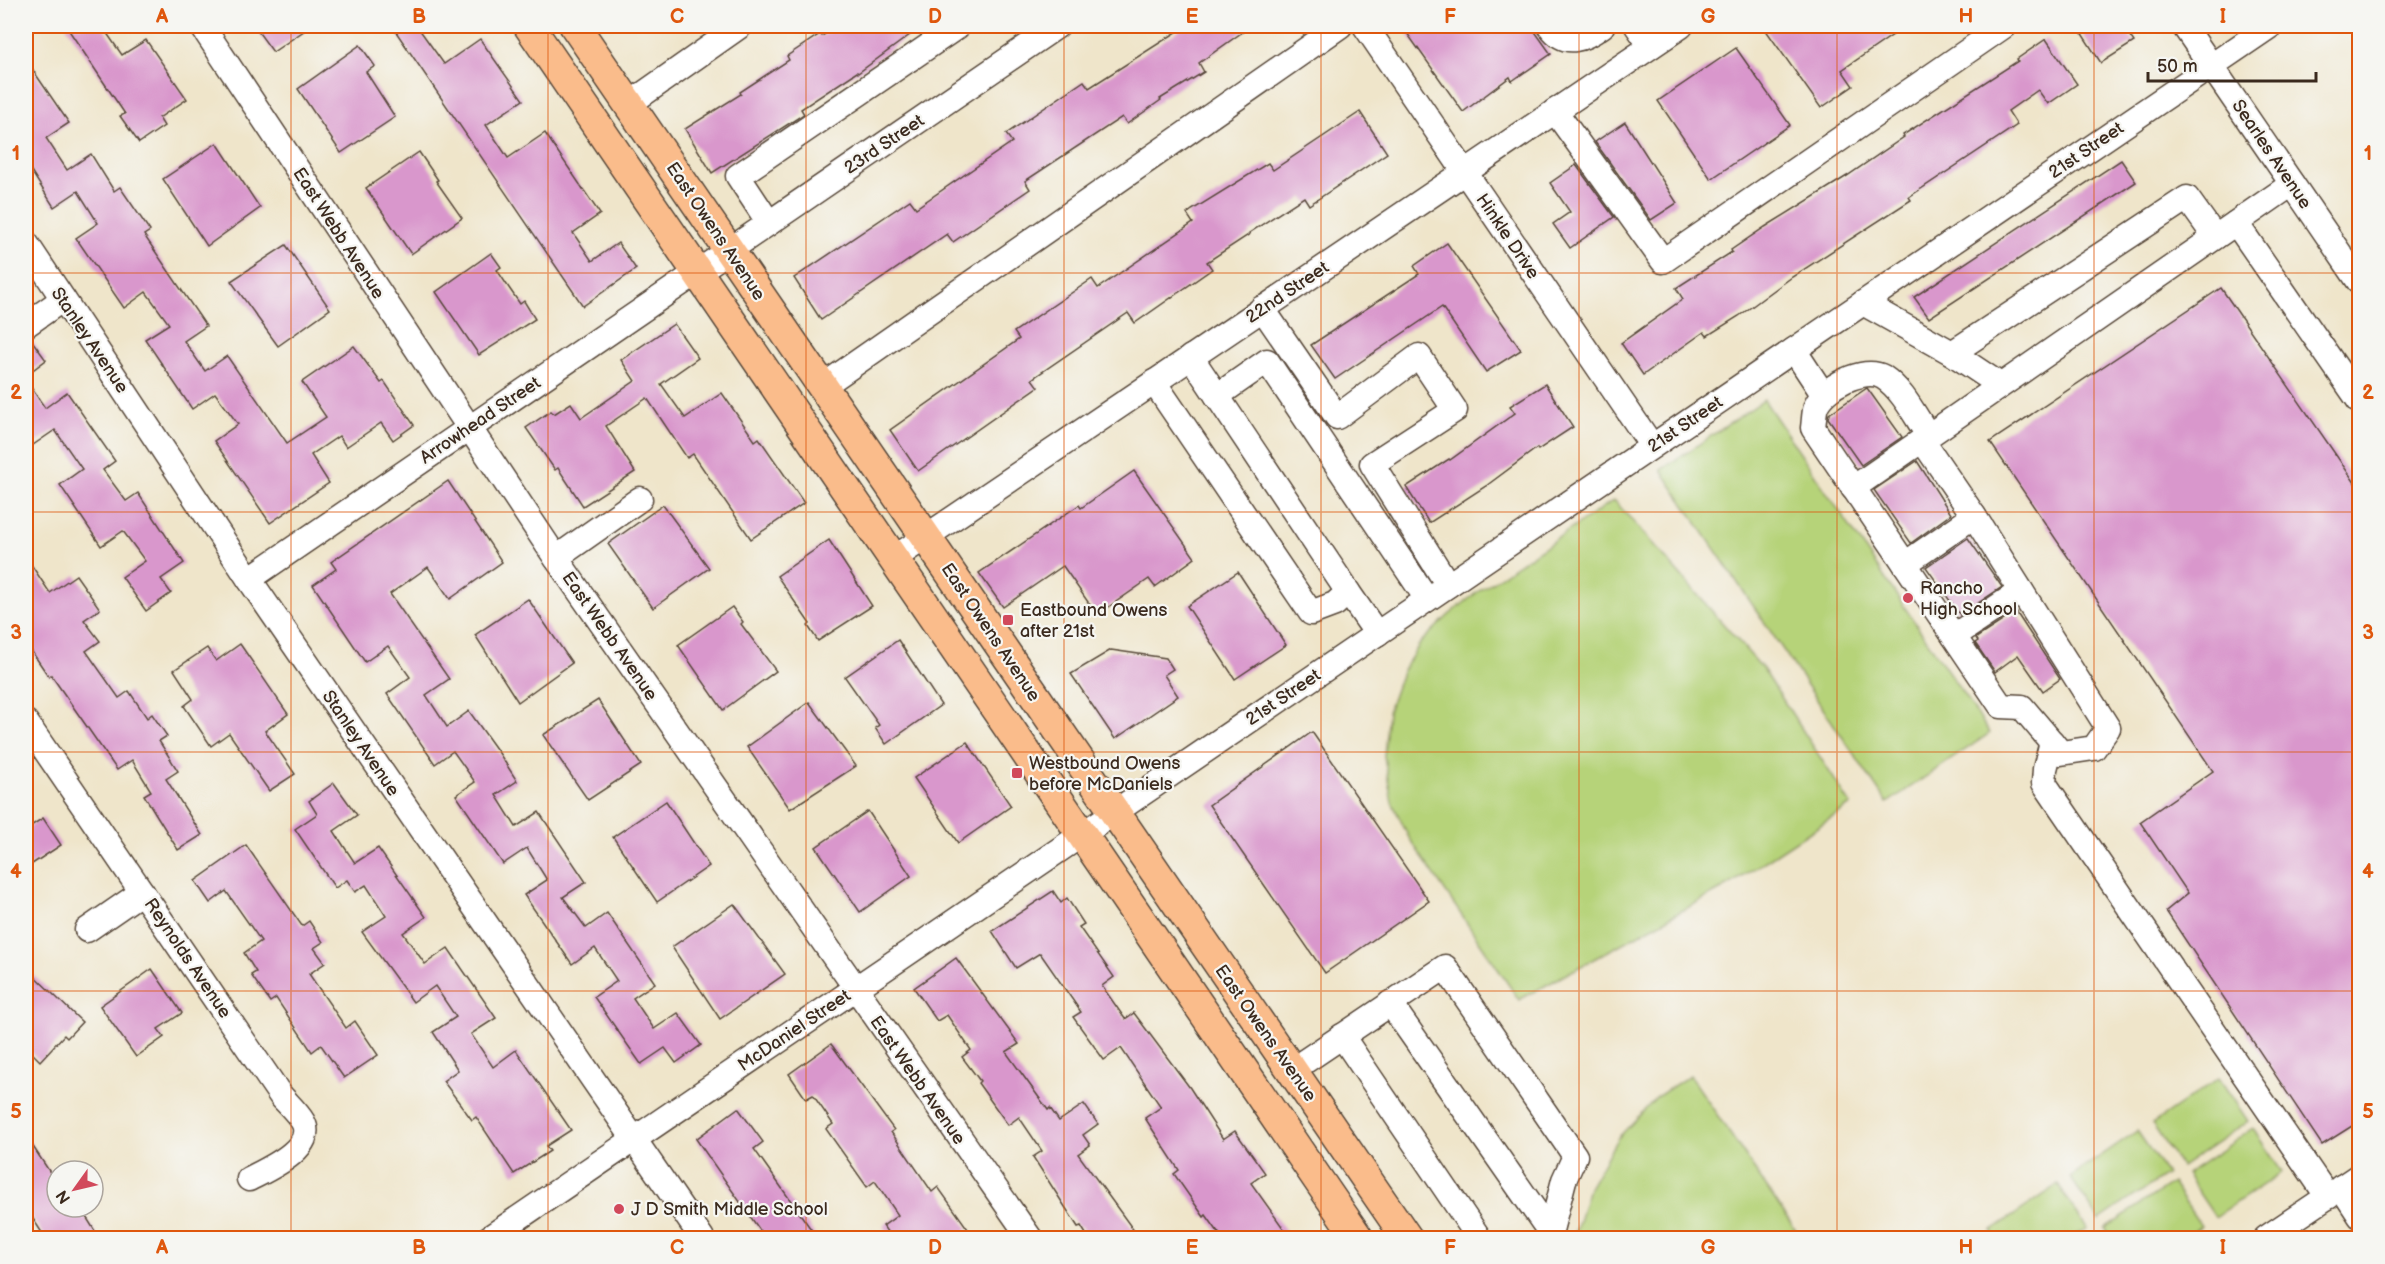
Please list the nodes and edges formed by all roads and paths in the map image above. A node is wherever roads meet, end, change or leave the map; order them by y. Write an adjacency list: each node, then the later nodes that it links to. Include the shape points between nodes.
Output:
1 (202, 26): 41 (street, East Webb Avenue)
2 (529, 26): 26 (main road, East Owens Avenue)
3 (575, 26): 18 (main road, East Owens Avenue)
4 (740, 26): 18 (street)
5 (958, 26): 22 (street, via 738,176)
6 (1057, 26): 22 (street, 23rd Street)
7 (1340, 26): 37 (street)
8 (1365, 26): 20 (street, Hinkle Drive)
9 (1550, 26): 10 (street, via 1563,39 1589,35)
10 (1602, 26)
11 (1636, 26): 16 (street)
12 (1681, 26): 16 (street, 22nd Street)
13 (2004, 26): 19 (street, via 1663,261)
14 (2184, 26): 17 (street, Searles Avenue)
15 (2270, 26): 17 (street, 21st Street)
16 (1651, 46): 19 (street, 22nd Street)
17 (2212, 65): 21 (street, Searles Avenue); 29 (street, 21st Street)
18 (629, 104): 26 (main road, East Owens Avenue)
19 (1555, 111): 20 (street, 22nd Street)
20 (1465, 172): 30 (street, 22nd Street); 43 (street, Hinkle Drive)
21 (2292, 184): 23 (street); 27 (street, Searles Avenue)
22 (769, 223): 26 (street, 23rd Street)
23 (2236, 223): 24 (street); 40 (street)
24 (2215, 237): 33 (street, via 2187,198); 36 (street)
25 (26, 243): 28 (street, Stanley Avenue)
26 (712, 261): 37 (main road, East Owens Avenue); 41 (street, Arrowhead Street); 49 (main road, East Owens Avenue)
27 (2360, 283)
28 (63, 299): 31 (street); 51 (street, Stanley Avenue)
29 (1863, 303): 32 (street, 21st Street); 33 (street)
30 (1262, 308): 34 (street, 22nd Street); 52 (street, via 1337,417 1419,356 1455,410 1372,464)
31 (26, 325)
32 (1794, 350): 38 (street); 43 (street, 21st Street)
33 (1952, 353): 36 (street)
34 (1191, 357): 35 (street, 22nd Street); 39 (street)
35 (1154, 382): 47 (street, 22nd Street); 54 (street, via 1311,613 1335,604)
36 (2000, 385): 42 (street)
37 (823, 386): 47 (main road, East Owens Avenue)
38 (1824, 394): 42 (street, via 1853,375 1880,376 1897,389); 44 (street, via 1816,406 1813,429)
39 (1217, 396): 54 (street); 55 (street, via 1267,361)
40 (2360, 402)
41 (468, 428): 48 (street, East Webb Avenue); 51 (street, Arrowhead Street)
42 (1925, 437): 44 (street); 46 (street)
43 (1652, 446): 52 (street, 21st Street)
44 (1853, 488): 50 (street)
45 (640, 499): 48 (street)
46 (1974, 516): 50 (street); 53 (street)
47 (926, 536): 49 (street, 22nd Street); 60 (main road, East Owens Avenue)
48 (556, 558): 63 (street, East Webb Avenue)
49 (893, 558): 60 (main road, East Owens Avenue)
50 (1905, 564): 57 (street)
51 (249, 579): 68 (street, Stanley Avenue)
52 (1448, 585): 55 (street, 21st Street)
53 (2021, 591): 57 (street); 59 (street, via 2108,728 2094,748 2061,753)
54 (1348, 592): 56 (street)
55 (1427, 599): 56 (street, 21st Street)
56 (1377, 634): 60 (street, 21st Street)
57 (1954, 636): 59 (street, via 2001,706 2022,706)
58 (26, 722): 61 (street, Reynolds Avenue)
59 (2052, 742): 70 (street, via 2044,783)
60 (1098, 823): 63 (street, McDaniel Street); 66 (main road, East Owens Avenue); 67 (main road, East Owens Avenue)
61 (142, 892): 62 (street); 69 (street, Reynolds Avenue, via 304,1123 305,1135 299,1147 282,1162)
62 (87, 930)
63 (855, 989): 68 (street, McDaniel Street); 76 (street, East Webb Avenue)
64 (1390, 1004): 65 (street); 73 (street); 73 (street, via 1445,967 1575,1156 1564,1180)
65 (1342, 1036): 67 (street); 79 (street)
66 (1238, 1061): 67 (main road); 77 (main road, East Owens Avenue)
67 (1292, 1070): 78 (main road, East Owens Avenue)
68 (633, 1140): 74 (street, McDaniel Street); 75 (street, Stanley Avenue)
69 (249, 1179)
70 (2343, 1187): 71 (street); 72 (street)
71 (2360, 1216)
72 (2293, 1231): 80 (street)
73 (1550, 1235)
74 (489, 1239)
75 (702, 1239)
76 (1030, 1239)
77 (1358, 1239)
78 (1407, 1239)
79 (1479, 1239)
80 (2266, 1239)

